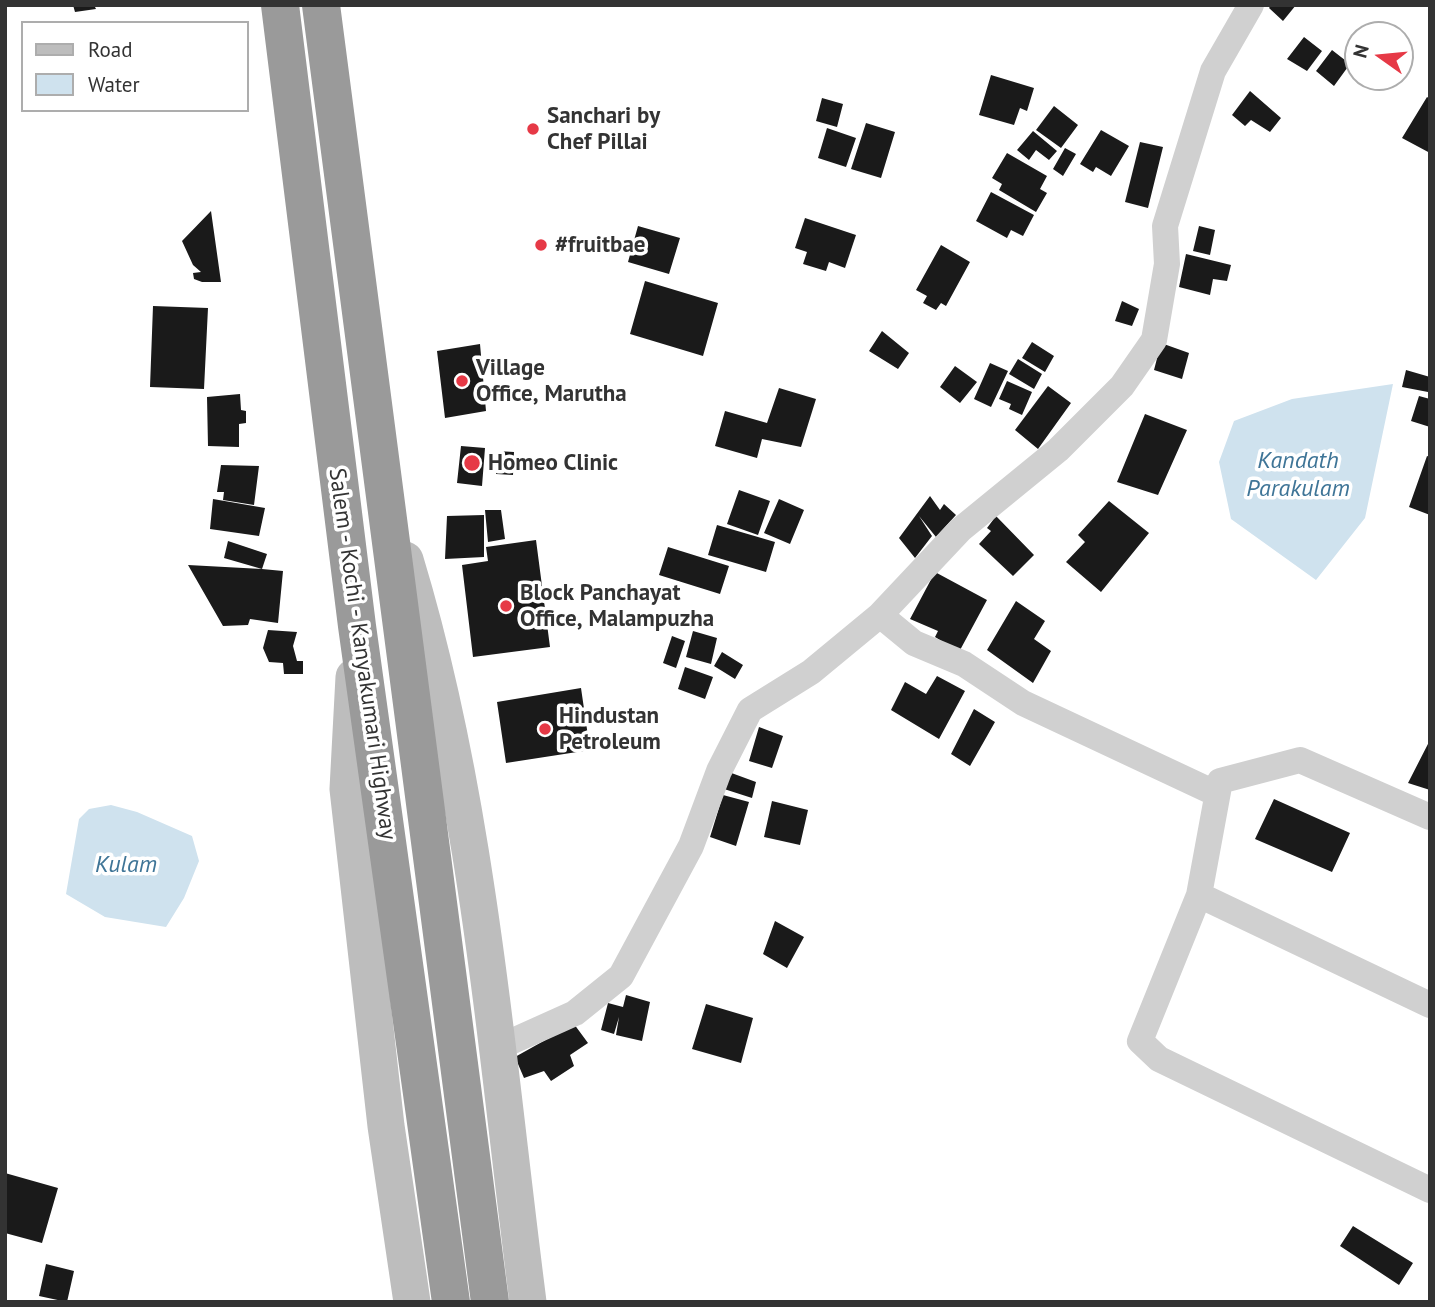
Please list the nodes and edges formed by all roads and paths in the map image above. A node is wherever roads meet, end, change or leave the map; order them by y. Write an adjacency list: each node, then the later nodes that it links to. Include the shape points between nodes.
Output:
1 (1251, 5): 5 (street, via 1213,71 1165,226 1167,264 1154,340 1122,386 1058,450 960,530)
2 (321, 13): 3 (highway); 4 (highway, Salem - Kochi - Kanyakumari Highway)
3 (281, 14): 6 (highway, Salem - Kochi - Kanyakumari Highway)
4 (385, 491): 11 (street, via 417,598 458,781); 15 (highway, Salem - Kochi - Kanyakumari Highway)
5 (880, 615): 7 (street, via 914,643 964,664 1023,703); 11 (street, via 811,672 750,710 719,771 691,846 621,976 575,1013)
6 (356, 626): 13 (street, via 348,789 386,1126); 14 (highway, Salem - Kochi - Kanyakumari Highway)
7 (1217, 794): 8 (street, via 1220,781 1300,760); 9 (street)
8 (1430, 817)
9 (1199, 895): 10 (street); 12 (street, via 1140,1041 1160,1059)
10 (1430, 1005)
11 (495, 1049): 16 (street)
12 (1430, 1190)
13 (412, 1302)
14 (451, 1302)
15 (490, 1302)
16 (527, 1302)

